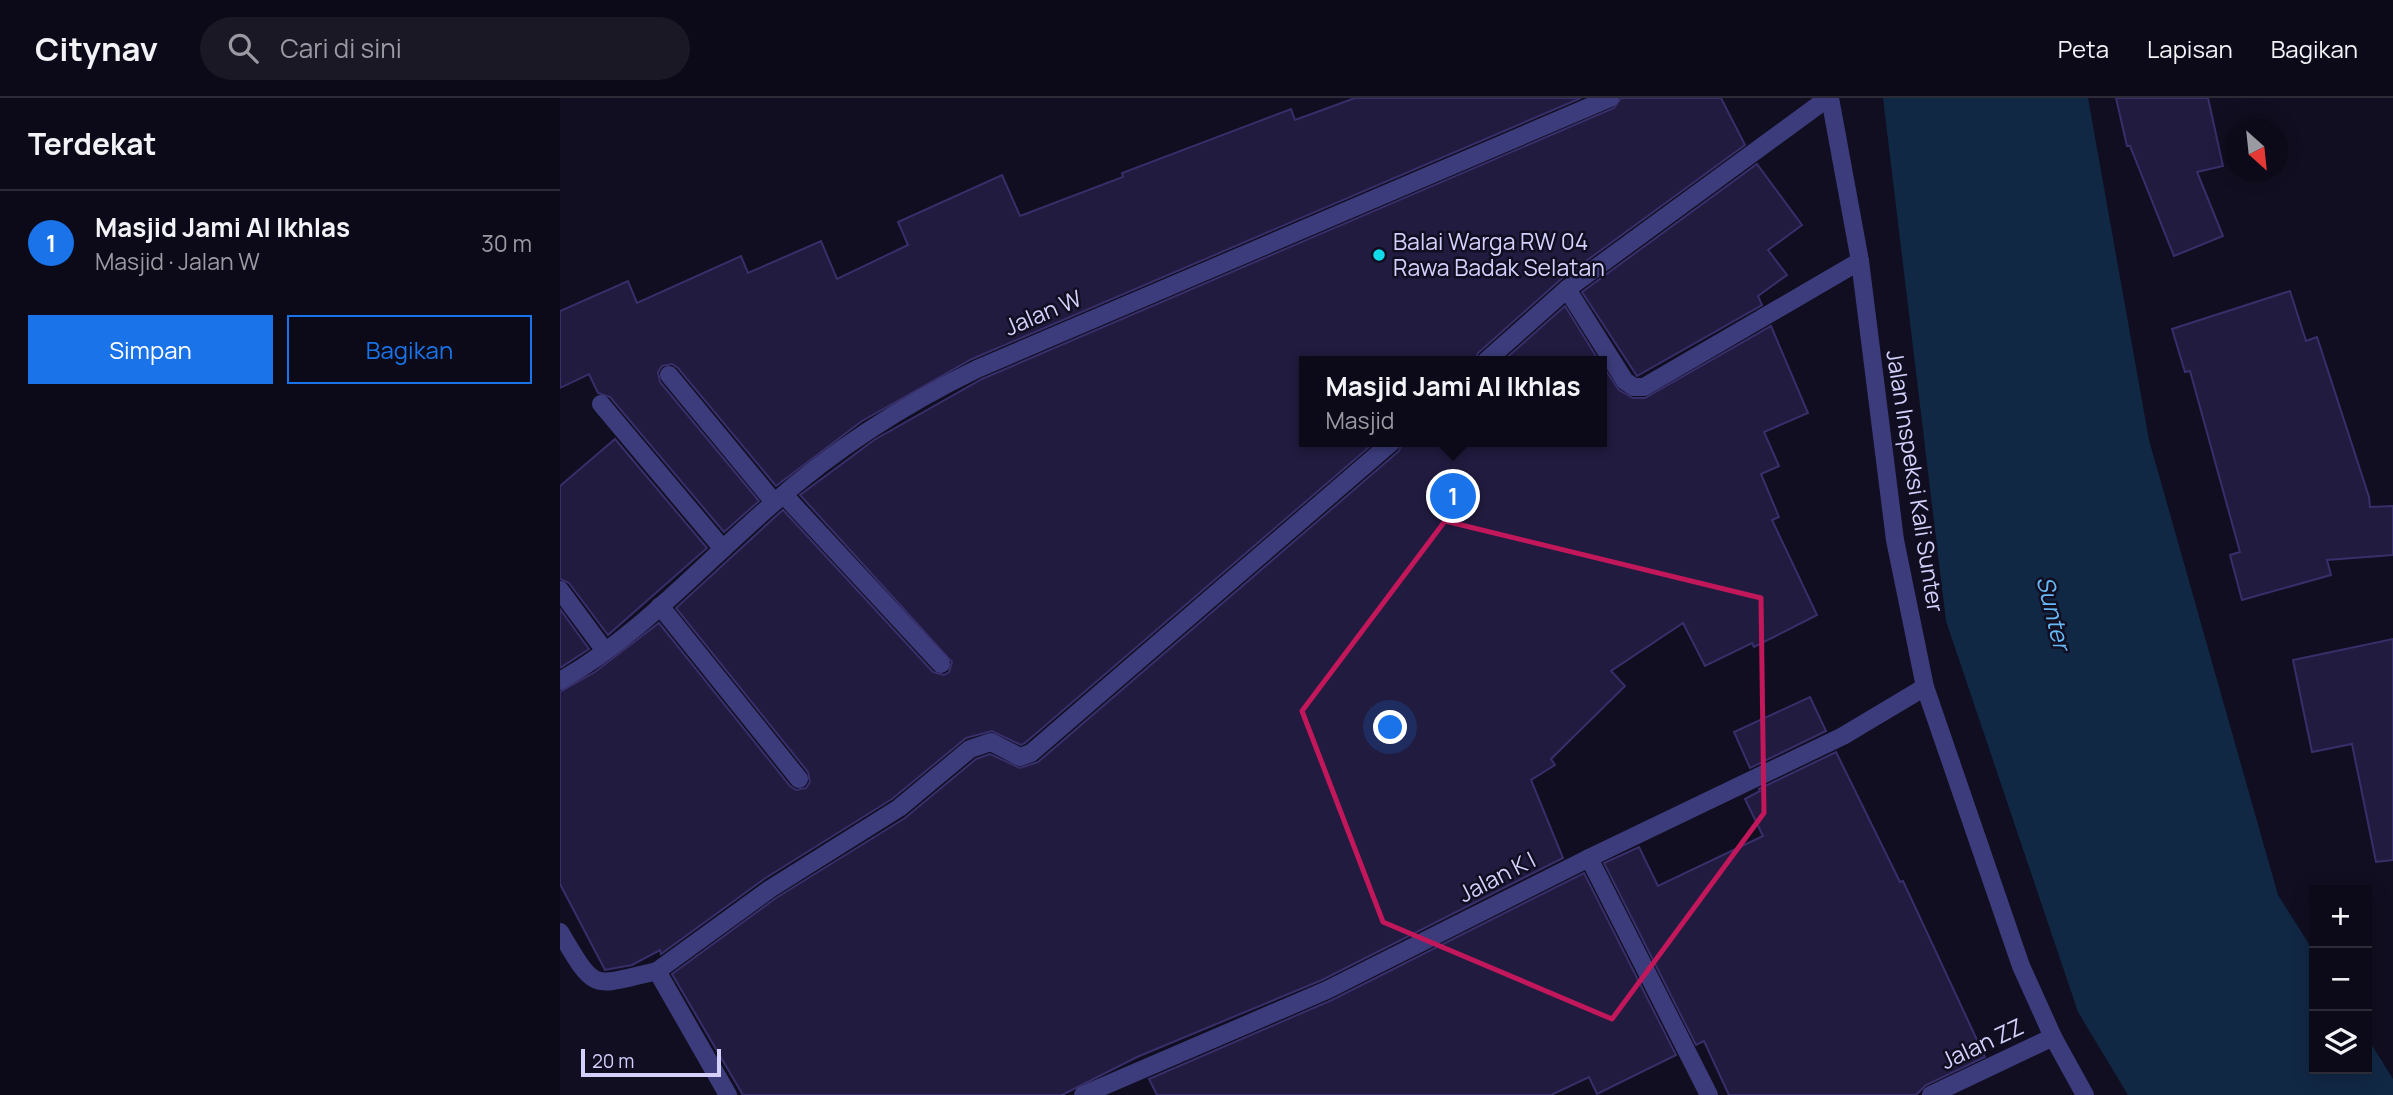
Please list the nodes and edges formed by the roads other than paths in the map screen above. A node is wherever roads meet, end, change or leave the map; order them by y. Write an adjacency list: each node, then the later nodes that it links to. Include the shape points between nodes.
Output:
1 (1610, 98): 9 (street, Jalan W, via 977,369 916,399 852,440)
2 (1829, 98): 3 (street, Jalan Inspeksi Kali Sunter); 4 (street)
3 (1860, 261): 4 (street, via 1644,387 1625,381); 16 (street, Jalan Inspeksi Kali Sunter, via 1895,540)
4 (1567, 289): 5 (street)
5 (1492, 356)
6 (669, 375): 9 (street)
7 (601, 404): 10 (street)
8 (1386, 447): 20 (street, via 1031,753 1020,757 991,742 971,749 898,808 770,889)
9 (779, 498): 10 (street, Jalan W); 14 (street)
10 (723, 549): 12 (street, Jalan W)
11 (560, 590): 13 (street)
12 (660, 606): 13 (street, Jalan W); 17 (street)
13 (605, 651): 15 (street, Jalan W)
14 (941, 664)
15 (560, 681)
16 (1925, 687): 18 (street, Jalan K I, via 1843,736); 21 (street, Jalan Inspeksi Kali Sunter, via 2021,966)
17 (799, 779)
18 (1589, 858): 22 (street, Jalan K I, via 1327,990); 25 (street)
19 (560, 932): 20 (street, via 586,975 597,981 607,983)
20 (657, 971): 23 (street)
21 (2053, 1037): 26 (street, Jalan ZZ); 27 (street, Jalan Inspeksi Kali Sunter)
22 (1114, 1089): 24 (street, Jalan K I)
23 (728, 1095)
24 (1083, 1095)
25 (1709, 1095)
26 (1931, 1095)
27 (2085, 1095)

